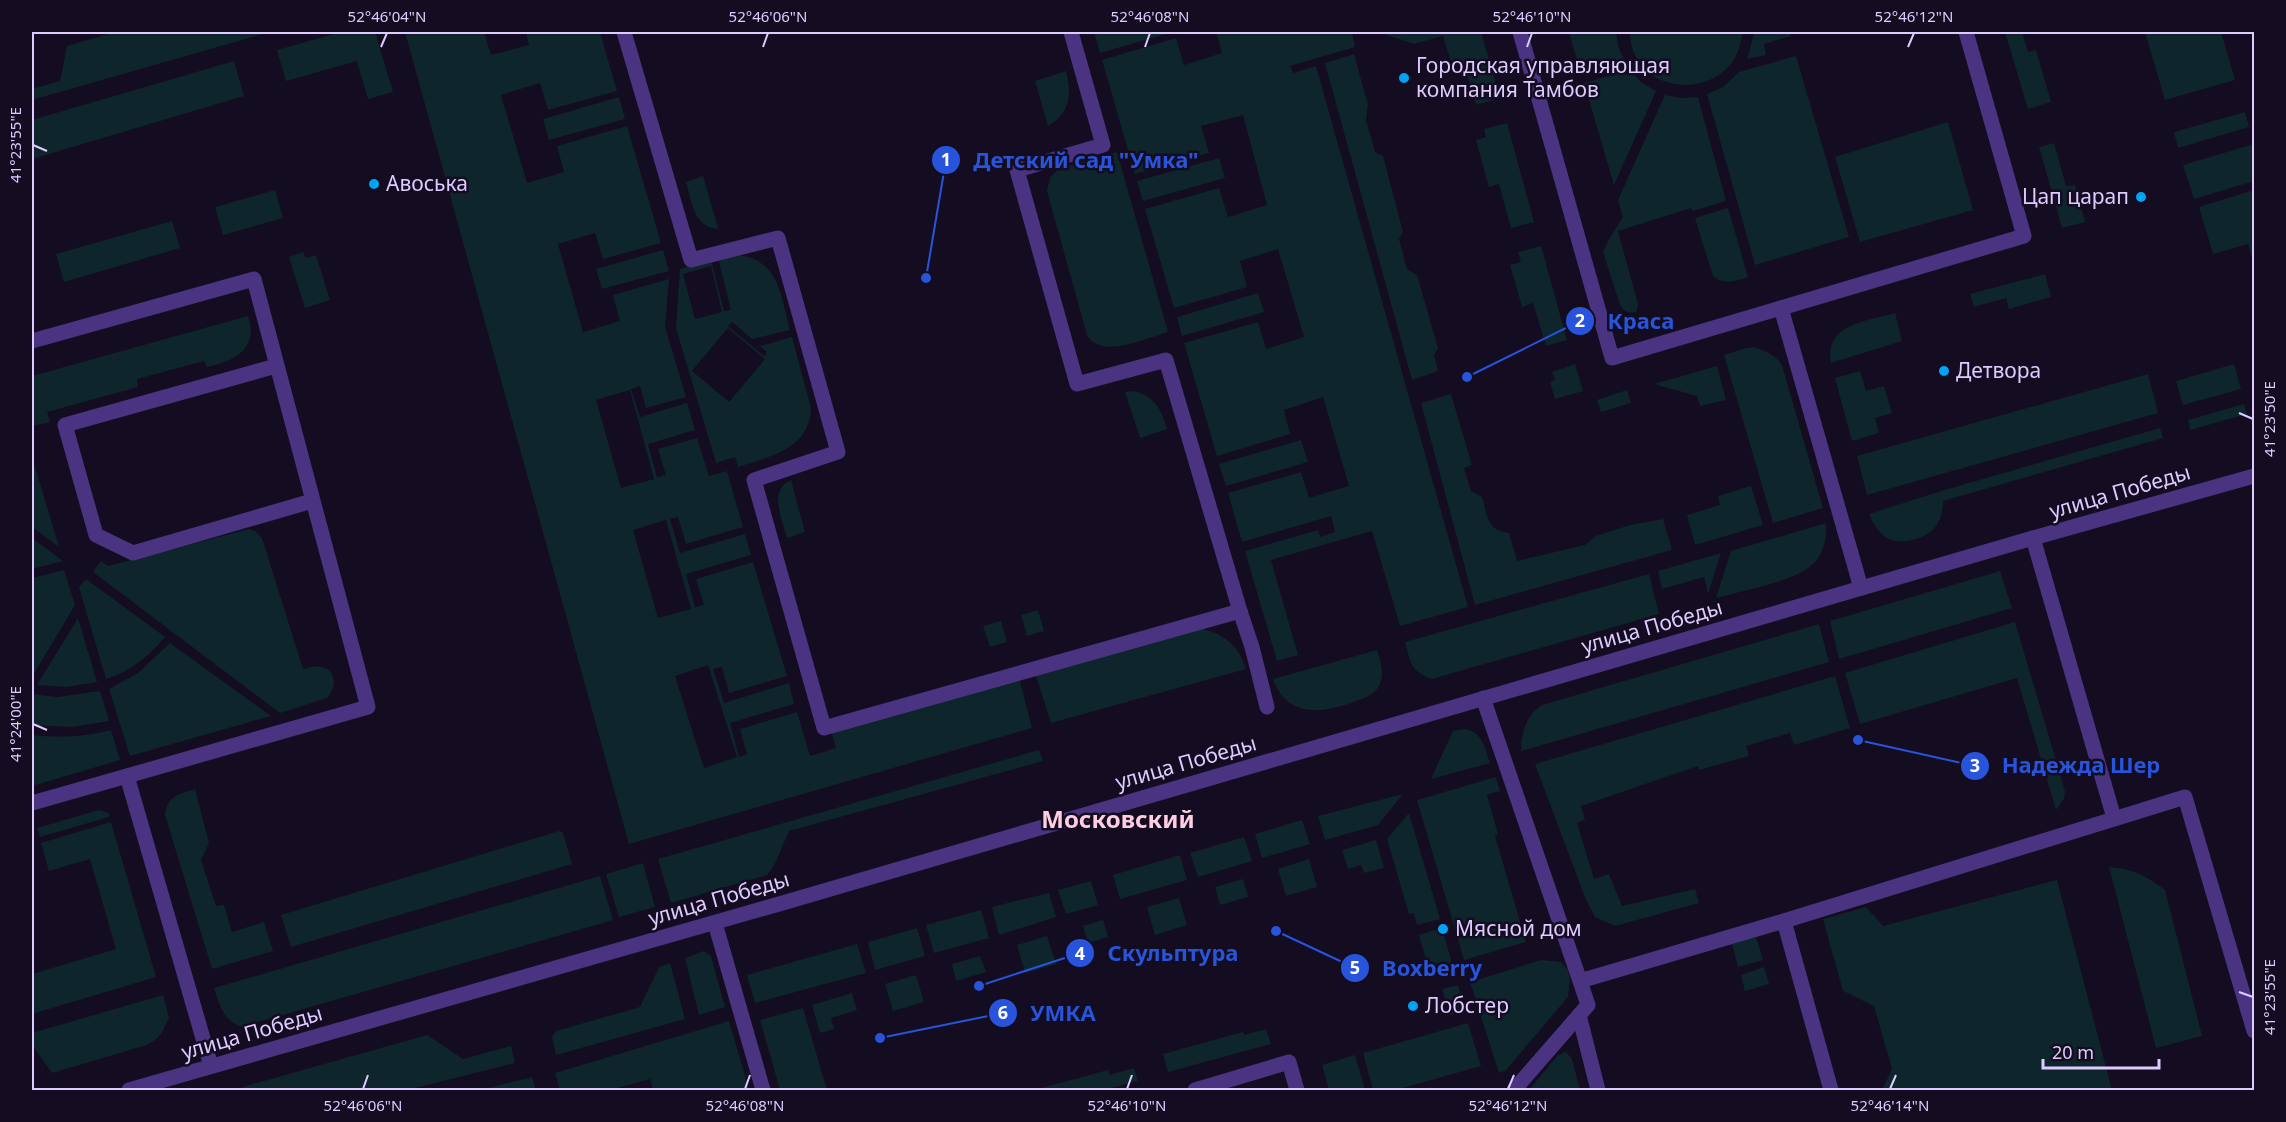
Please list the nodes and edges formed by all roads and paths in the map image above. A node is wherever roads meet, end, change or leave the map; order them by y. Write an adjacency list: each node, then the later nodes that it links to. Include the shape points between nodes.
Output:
1 (624, 32): 12 (street, via 691,260 778,238 838,452 754,480 824,728)
2 (1071, 32): 12 (street, via 1103,146 1017,170 1077,384 1166,360)
3 (1520, 32): 5 (street, via 1612,358)
4 (1966, 32): 5 (street, via 2024,236)
5 (1781, 308): 11 (street)
6 (32, 342): 7 (street, via 254,279)
7 (276, 366): 9 (street); 9 (street, via 65,425 96,535 133,554)
8 (2254, 476): 10 (street, улица Победы)
9 (312, 501): 15 (street, via 368,706)
10 (2033, 538): 11 (street, улица Победы); 17 (street)
11 (1862, 588): 13 (street, улица Победы)
12 (1240, 611): 14 (street)
13 (1483, 698): 19 (street, улица Победы); 20 (street)
14 (1267, 707)
15 (127, 776): 16 (street); 23 (street)
16 (32, 803)
17 (2114, 818): 18 (street); 22 (street, via 2185,797)
18 (1784, 921): 20 (street); 30 (street)
19 (715, 923): 23 (street, улица Победы); 25 (street)
20 (1580, 981): 21 (street, via 1588,1005)
21 (1579, 1015): 28 (street); 29 (street)
22 (2254, 1031)
23 (211, 1066): 24 (street, улица Победы)
24 (129, 1090)
25 (763, 1090)
26 (1195, 1090): 27 (street, via 1289,1062)
27 (1297, 1090)
28 (1514, 1090)
29 (1598, 1090)
30 (1831, 1090)

